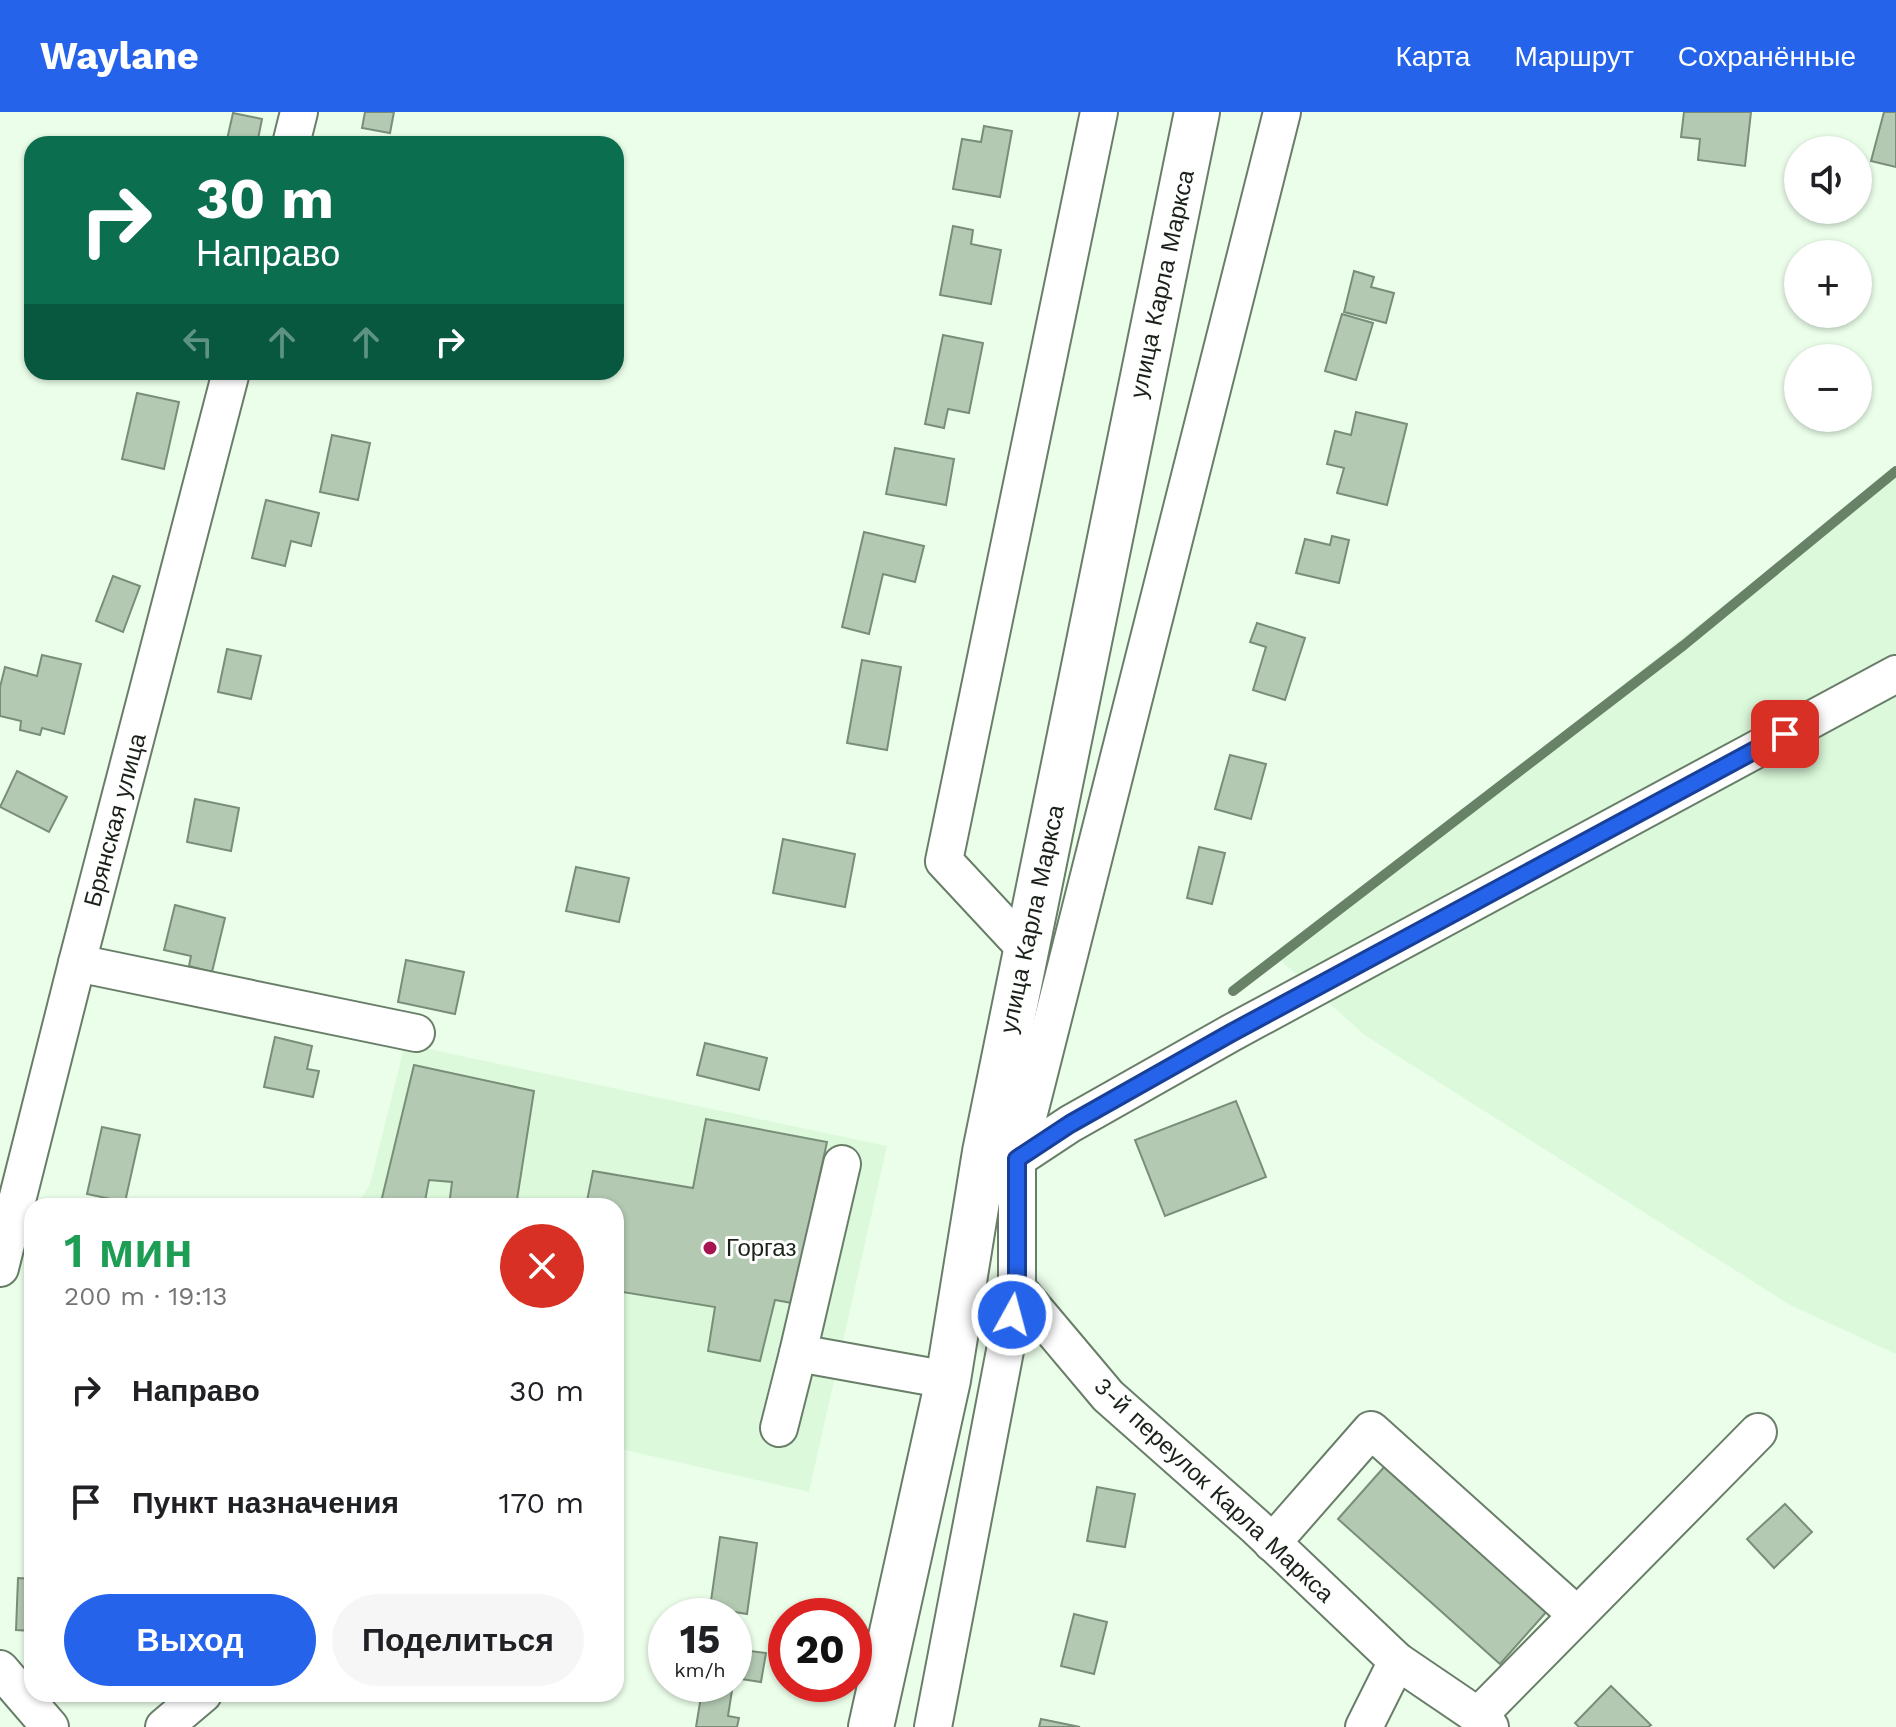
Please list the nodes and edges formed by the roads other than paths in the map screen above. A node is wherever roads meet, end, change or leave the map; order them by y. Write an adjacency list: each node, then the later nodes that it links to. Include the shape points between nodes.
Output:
1 (299, 112): 5 (street)
2 (1099, 112): 8 (street, via 944,861)
3 (1197, 112): 8 (main road, улица Карла Маркса)
4 (1282, 112): 11 (street, via 1088,889)
5 (293, 136)
6 (229, 380): 9 (street, Брянская улица)
7 (1896, 674): 11 (street, via 1070,1124)
8 (1026, 949): 11 (main road, улица Карла Маркса)
9 (77, 963): 10 (street); 13 (street, Брянская улица)
10 (416, 1033)
11 (1001, 1156): 14 (street); 16 (main road, улица Карла Маркса)
12 (842, 1164): 15 (street)
13 (0, 1268)
14 (1017, 1288): 19 (street, 3-й переулок Карла Маркса, via 1108,1396); 30 (street)
15 (798, 1353): 16 (street); 17 (street)
16 (948, 1380): 29 (main road, улица Карла Маркса)
17 (779, 1428)
18 (1758, 1432): 20 (street, 3-й переулок Карла Маркса)
19 (1272, 1543): 20 (street, via 1371,1430); 21 (street, 3-й переулок Карла Маркса)
20 (1577, 1615): 26 (street, 3-й переулок Карла Маркса)
21 (1397, 1661): 26 (street, 3-й переулок Карла Маркса); 31 (street)
22 (0, 1669): 23 (street)
23 (24, 1697)
24 (28, 1702): 27 (street)
25 (194, 1702): 28 (street)
26 (1484, 1722)
27 (50, 1727)
28 (164, 1727)
29 (871, 1727)
30 (933, 1727)
31 (1364, 1727)

